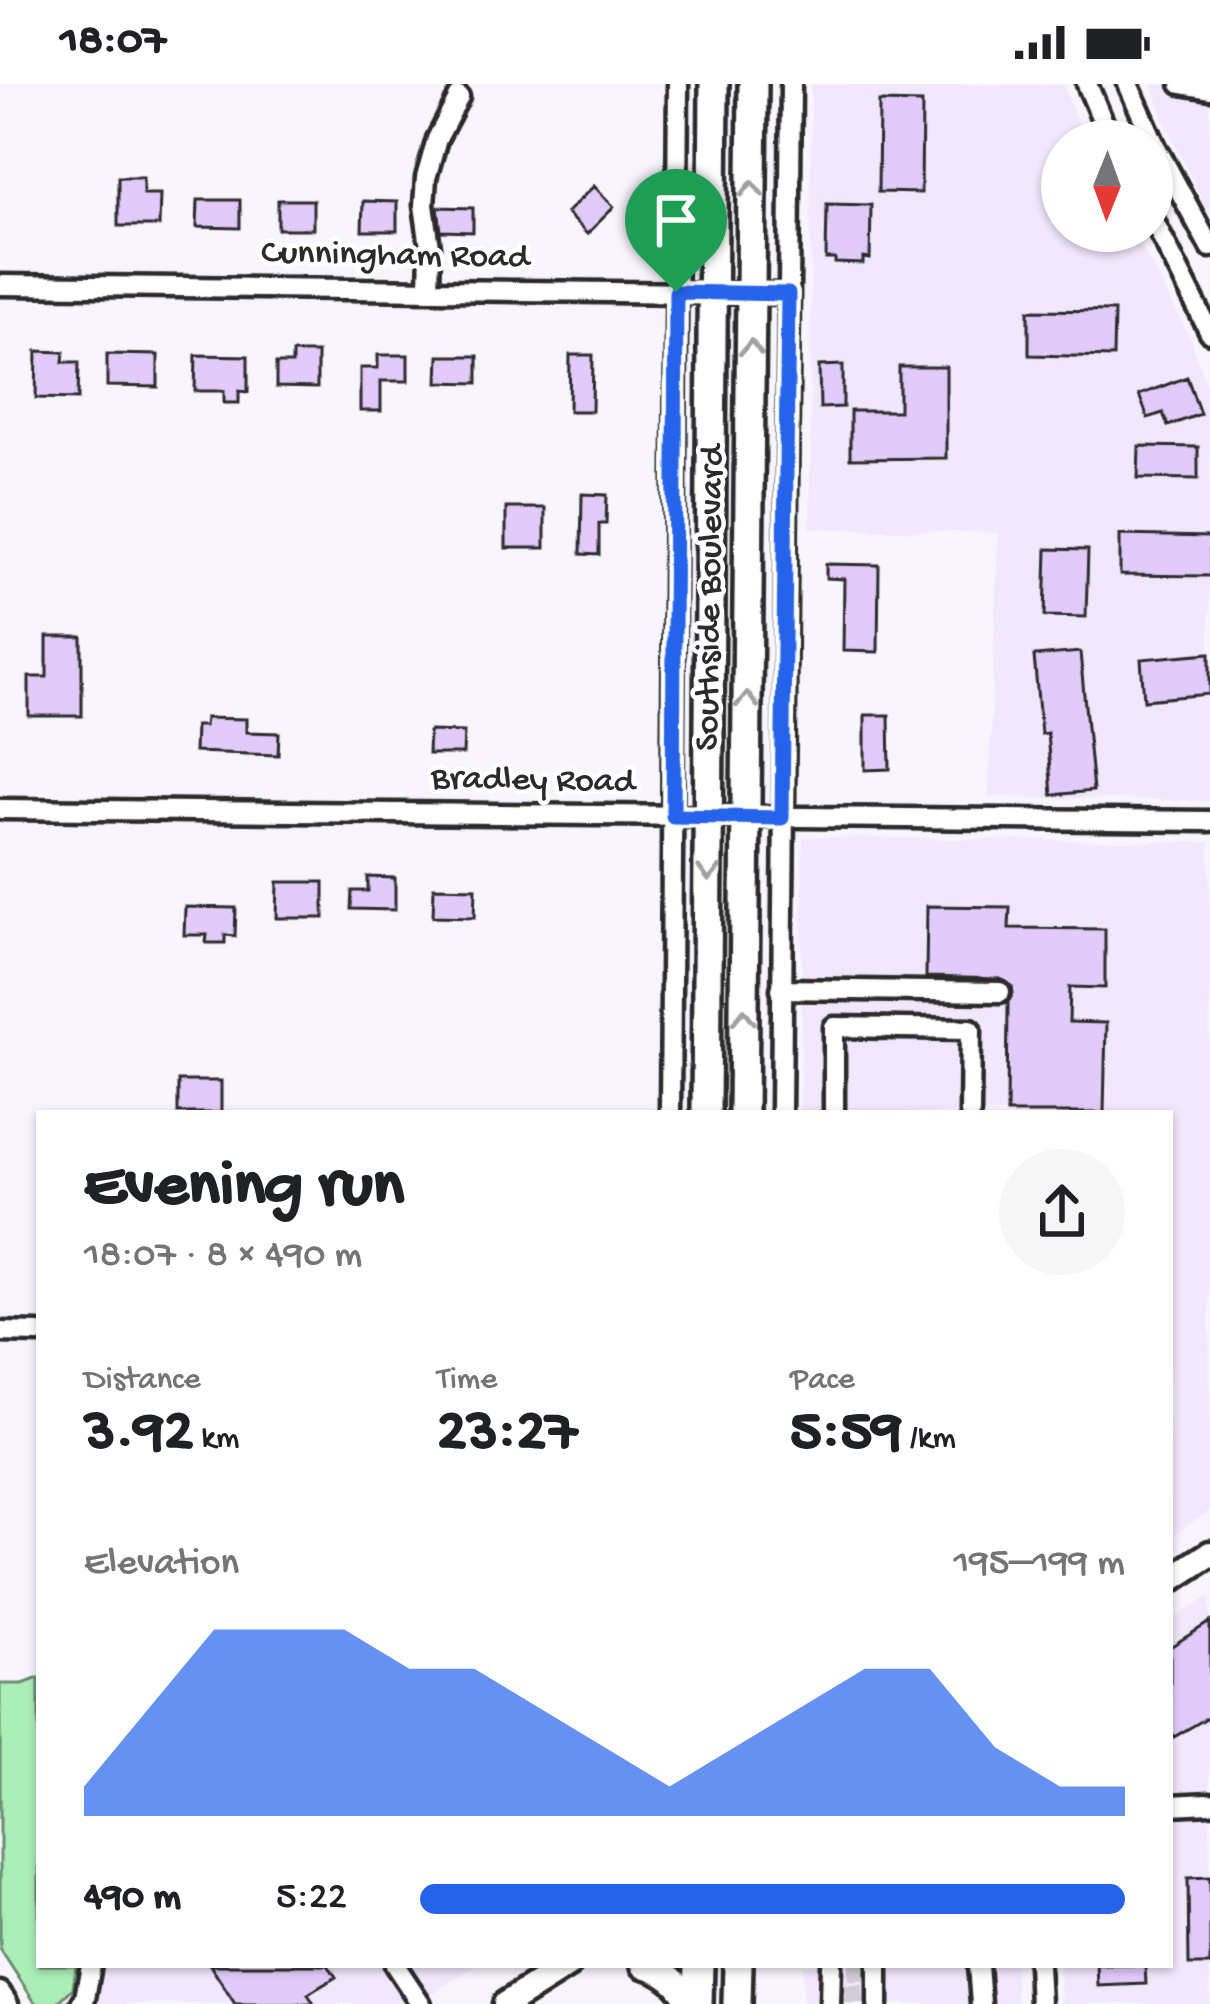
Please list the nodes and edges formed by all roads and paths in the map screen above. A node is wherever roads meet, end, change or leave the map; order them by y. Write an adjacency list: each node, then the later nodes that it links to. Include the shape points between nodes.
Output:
1 (678, 84): 17 (street)
2 (715, 84): 18 (highway, Southside Boulevard)
3 (753, 84): 19 (highway, Southside Boulevard, one-way to 3)
4 (790, 84): 20 (street)
5 (1087, 84): 10 (street)
6 (1128, 84): 11 (street)
7 (1180, 84): 8 (street)
8 (1210, 89)
9 (459, 97): 16 (street, via 426,178)
10 (1102, 120)
11 (1141, 120)
12 (1173, 189): 13 (street)
13 (1210, 247)
14 (1170, 252): 21 (street)
15 (0, 285): 16 (street, Cunningham Road)
16 (429, 290): 17 (street, Cunningham Road)
17 (676, 292): 18 (street, Cunningham Road); 23 (street)
18 (712, 293): 19 (street, Cunningham Road); 24 (highway, Southside Boulevard)
19 (751, 294): 20 (street, Cunningham Road); 25 (highway, Southside Boulevard, one-way to 19)
20 (788, 294): 26 (street)
21 (1210, 333)
22 (0, 809): 23 (street, Bradley Road)
23 (673, 816): 24 (street, Bradley Road); 32 (street)
24 (709, 817): 25 (street, Bradley Road); 33 (highway, Southside Boulevard, one-way to 33)
25 (746, 817): 26 (street, Bradley Road); 34 (highway, Southside Boulevard, one-way to 25)
26 (782, 818): 27 (street, Bradley Road); 28 (street)
27 (1210, 821)
28 (781, 989): 29 (street); 35 (street)
29 (899, 991): 30 (street); 31 (street)
30 (1000, 992)
31 (899, 1027): 36 (street, via 834,1027); 37 (street, via 971,1029)
32 (670, 1110)
33 (706, 1110)
34 (743, 1110)
35 (781, 1110)
36 (834, 1110)
37 (970, 1110)
38 (0, 1333): 39 (street)
39 (36, 1333)
40 (1210, 1554): 41 (main road)
41 (1173, 1578)
42 (1210, 1803): 43 (street)
43 (1173, 1805)
44 (90, 1968): 56 (street)
45 (396, 1968): 57 (street)
46 (563, 1968): 58 (main road)
47 (655, 1968): 59 (main road)
48 (699, 1968): 59 (highway)
49 (738, 1968): 60 (highway)
50 (978, 1968): 61 (street)
51 (1038, 1968): 62 (street)
52 (855, 1970): 54 (street); 54 (street)
53 (0, 1992): 55 (street)
54 (854, 1997)
55 (8, 2004)
56 (81, 2004)
57 (421, 2004)
58 (506, 2004)
59 (694, 2004)
60 (737, 2004)
61 (980, 2004)
62 (1040, 2004)

